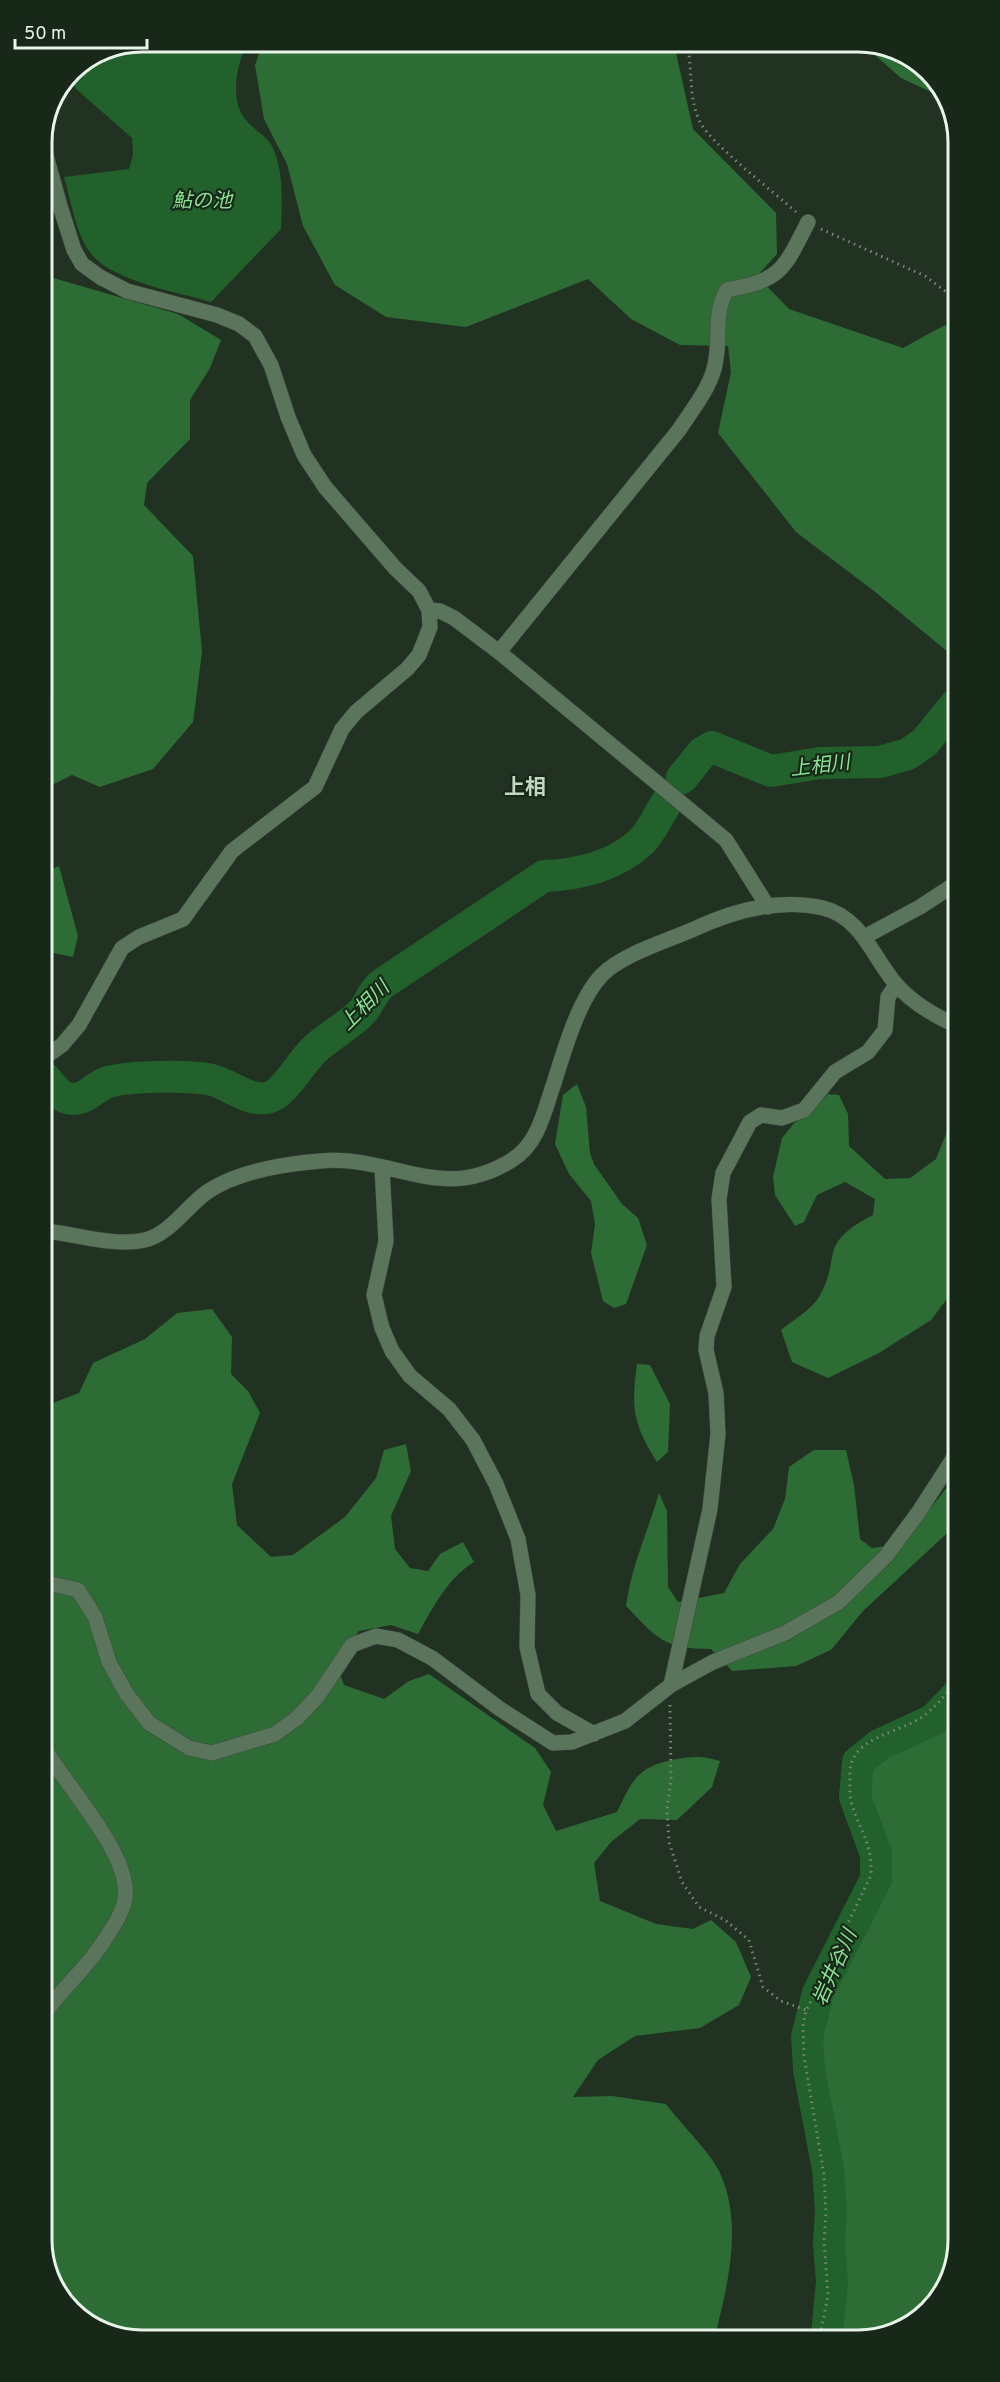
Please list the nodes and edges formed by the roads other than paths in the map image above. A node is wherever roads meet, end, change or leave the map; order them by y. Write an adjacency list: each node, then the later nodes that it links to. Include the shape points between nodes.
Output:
1 (53, 181): 3 (street, via 82,264 127,291 217,315 255,336 272,365 304,455 325,487 419,591)
2 (808, 222): 4 (street, via 783,269 755,285 727,290 719,303 716,361 705,392 679,430)
3 (429, 610): 4 (street, via 454,618); 10 (street, via 430,627 419,655 342,729 315,788 232,851 183,919 122,948 79,1025)
4 (499, 652): 6 (street, via 726,840)
5 (948, 889): 7 (street)
6 (768, 907): 7 (street, via 802,904 827,909); 11 (street, via 733,912 713,920 620,962 602,975 586,997 544,1117 534,1138 516,1158 489,1173 463,1180 432,1179)
7 (866, 936): 8 (street)
8 (896, 985): 9 (street, via 930,1013); 15 (street, via 888,997 885,1030 868,1052 834,1072 804,1110 782,1118 761,1115 750,1122 723,1173 719,1199 724,1287 706,1350 717,1413 710,1509)
9 (948, 1022)
10 (53, 1052)
11 (382, 1168): 12 (street, via 344,1160 321,1161 230,1179 147,1240 120,1242); 16 (street, via 386,1241 374,1295 382,1328 410,1376 449,1409 473,1440 496,1484 518,1539 528,1595 527,1647 538,1694 557,1713)
12 (52, 1231)
13 (948, 1466): 15 (street, via 886,1556 839,1602 785,1633 713,1662)
14 (52, 1584): 16 (street, via 78,1590 95,1617 109,1662 126,1693 149,1723 189,1748 212,1753 275,1734 317,1697 352,1645 376,1636 398,1640 432,1658 553,1743 572,1742)
15 (670, 1685): 16 (street, via 625,1721)
16 (594, 1734)
17 (52, 1762): 18 (street, via 108,1838 123,1875 125,1899 105,1941)
18 (52, 2004)

